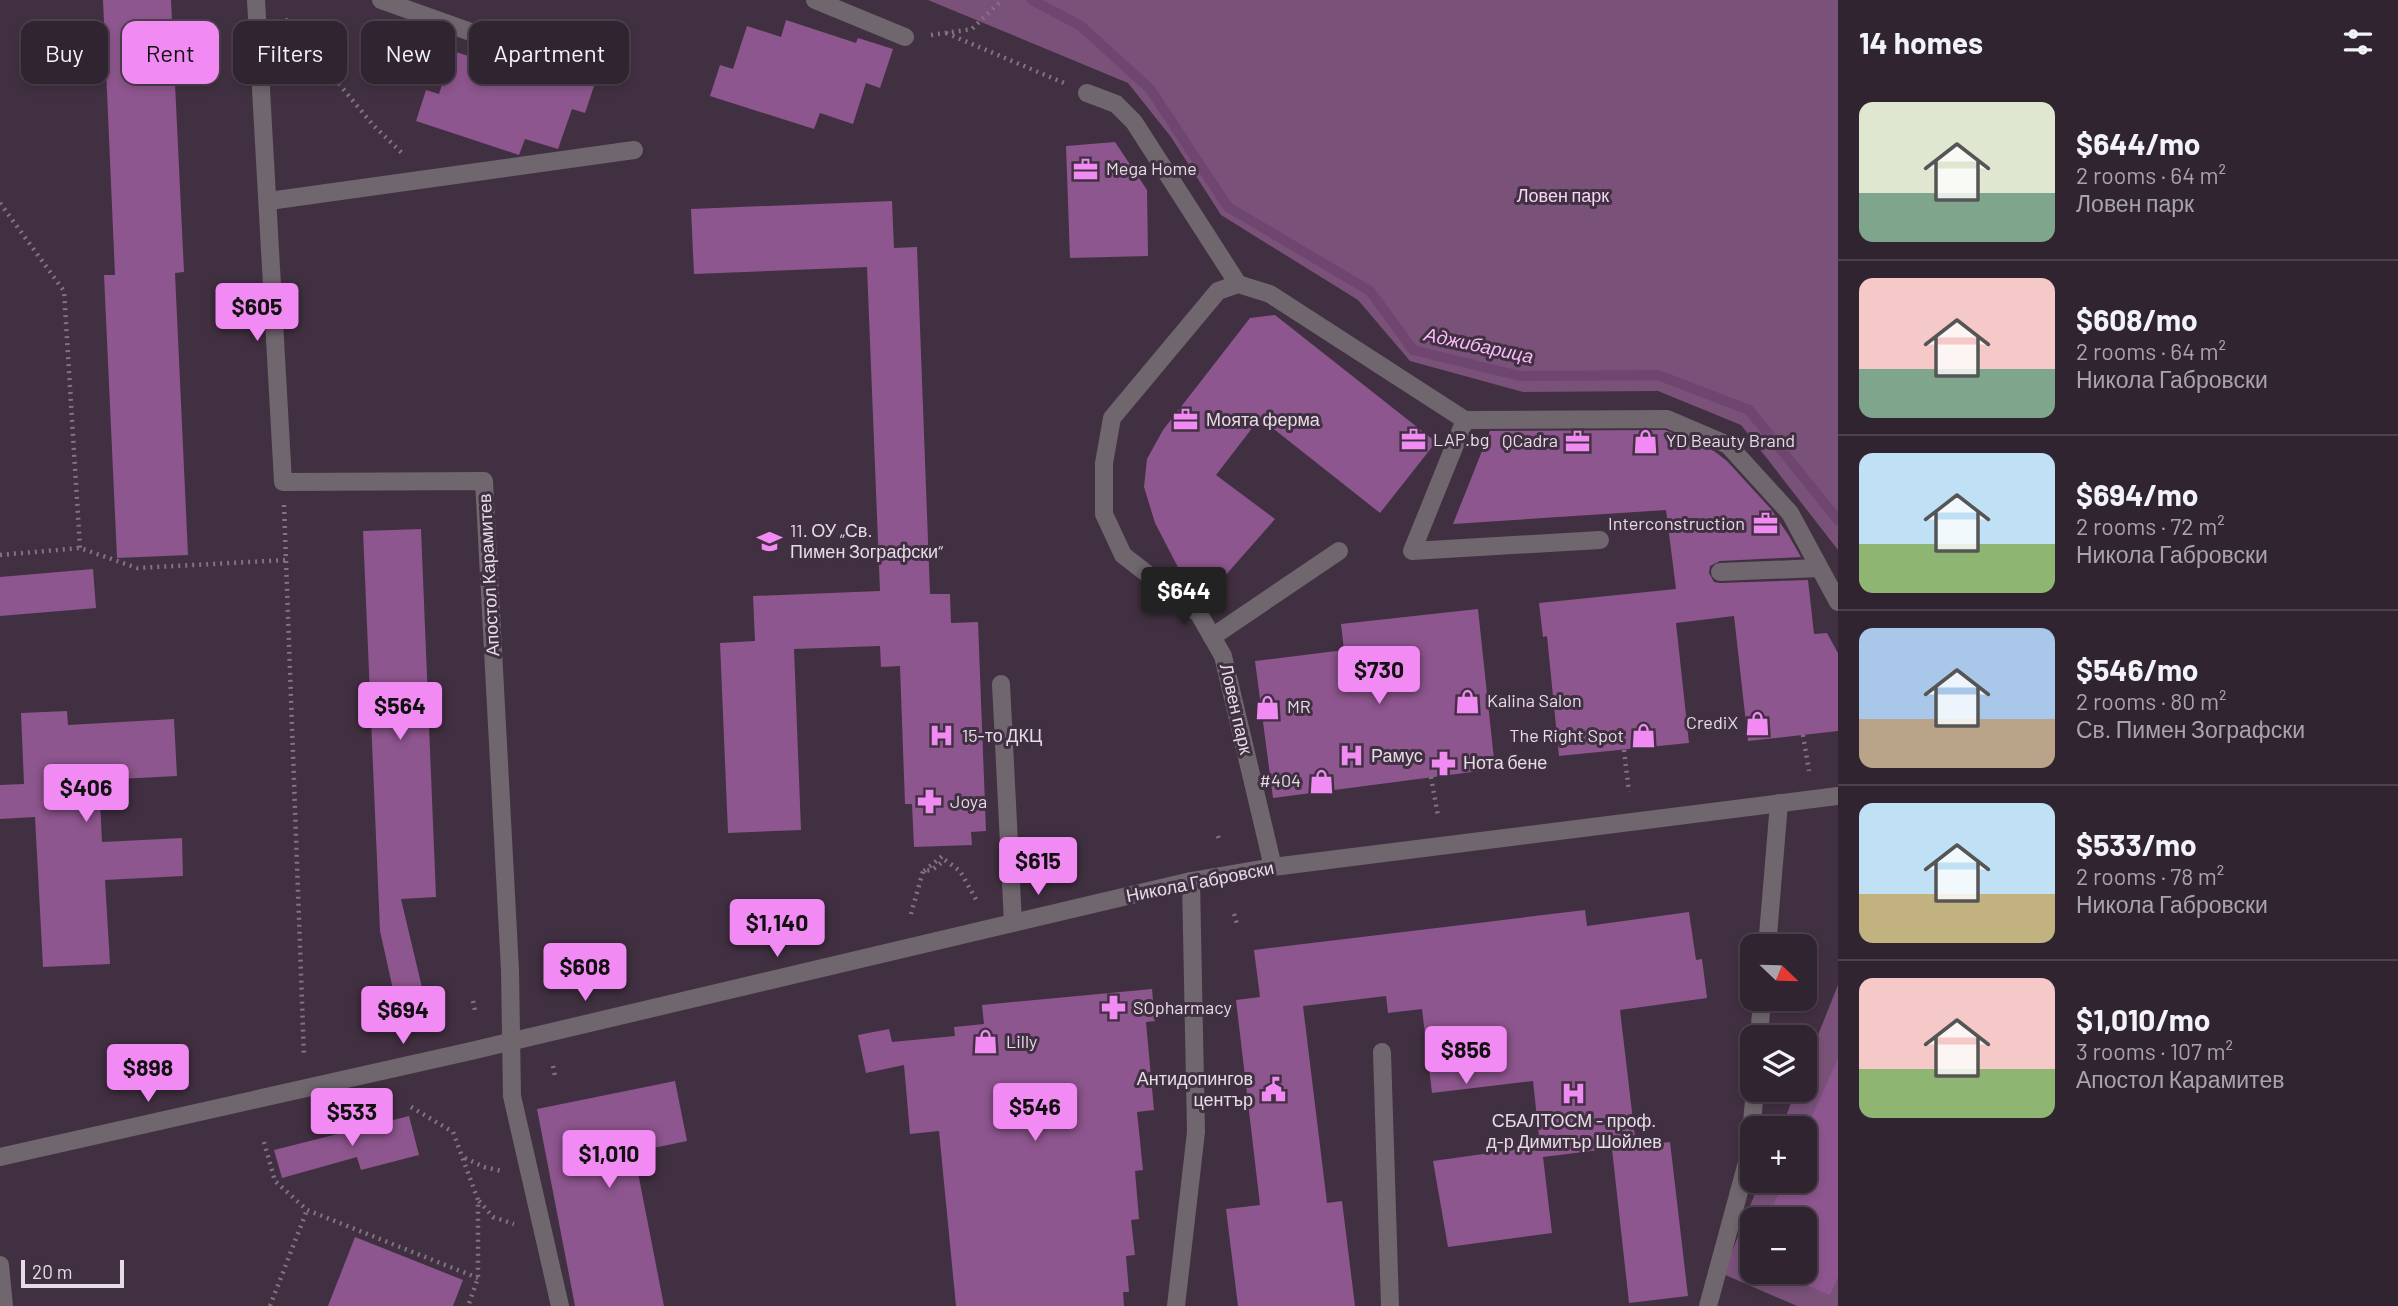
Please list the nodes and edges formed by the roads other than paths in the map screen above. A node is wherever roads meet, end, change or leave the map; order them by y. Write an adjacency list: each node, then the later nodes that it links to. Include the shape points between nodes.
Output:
1 (257, 0): 8 (street)
2 (381, 0): 4 (street)
3 (814, 0): 5 (street)
4 (468, 31)
5 (905, 37)
6 (1087, 93): 9 (street, via 1116,104 1135,122)
7 (634, 150): 8 (street)
8 (269, 201): 24 (street, Апостол Карамитев, via 283,482 484,481)
9 (1238, 284): 10 (street, via 1270,294); 16 (street, Ловен парк, via 1218,291 1112,418 1104,463 1104,514 1123,555 1199,614)
10 (1465, 420): 11 (street, via 1412,551); 13 (street, via 1667,419 1728,445 1790,513)
11 (1600, 540)
12 (1339, 551): 16 (street)
13 (1819, 568): 14 (street); 15 (street)
14 (1720, 572)
15 (1838, 602)
16 (1212, 636): 20 (street, Ловен парк, via 1223,656)
17 (1001, 684): 22 (street)
18 (1838, 796): 19 (street, Никола Габровски)
19 (1779, 803): 20 (street, Никола Габровски); 23 (street)
20 (1273, 867): 21 (street, Никола Габровски)
21 (1191, 881): 22 (street, Никола Габровски); 31 (street, via 1196,1132)
22 (1013, 923): 24 (street, Никола Габровски)
23 (1768, 934)
24 (510, 1042): 27 (street, Никола Габровски); 30 (street, Апостол Карамитев, via 512,1096)
25 (1382, 1052): 32 (street)
26 (1754, 1102): 33 (street, via 1749,1155)
27 (0, 1157)
28 (0, 1265): 29 (street)
29 (4, 1306)
30 (560, 1306)
31 (1176, 1306)
32 (1391, 1306)
33 (1708, 1306)

